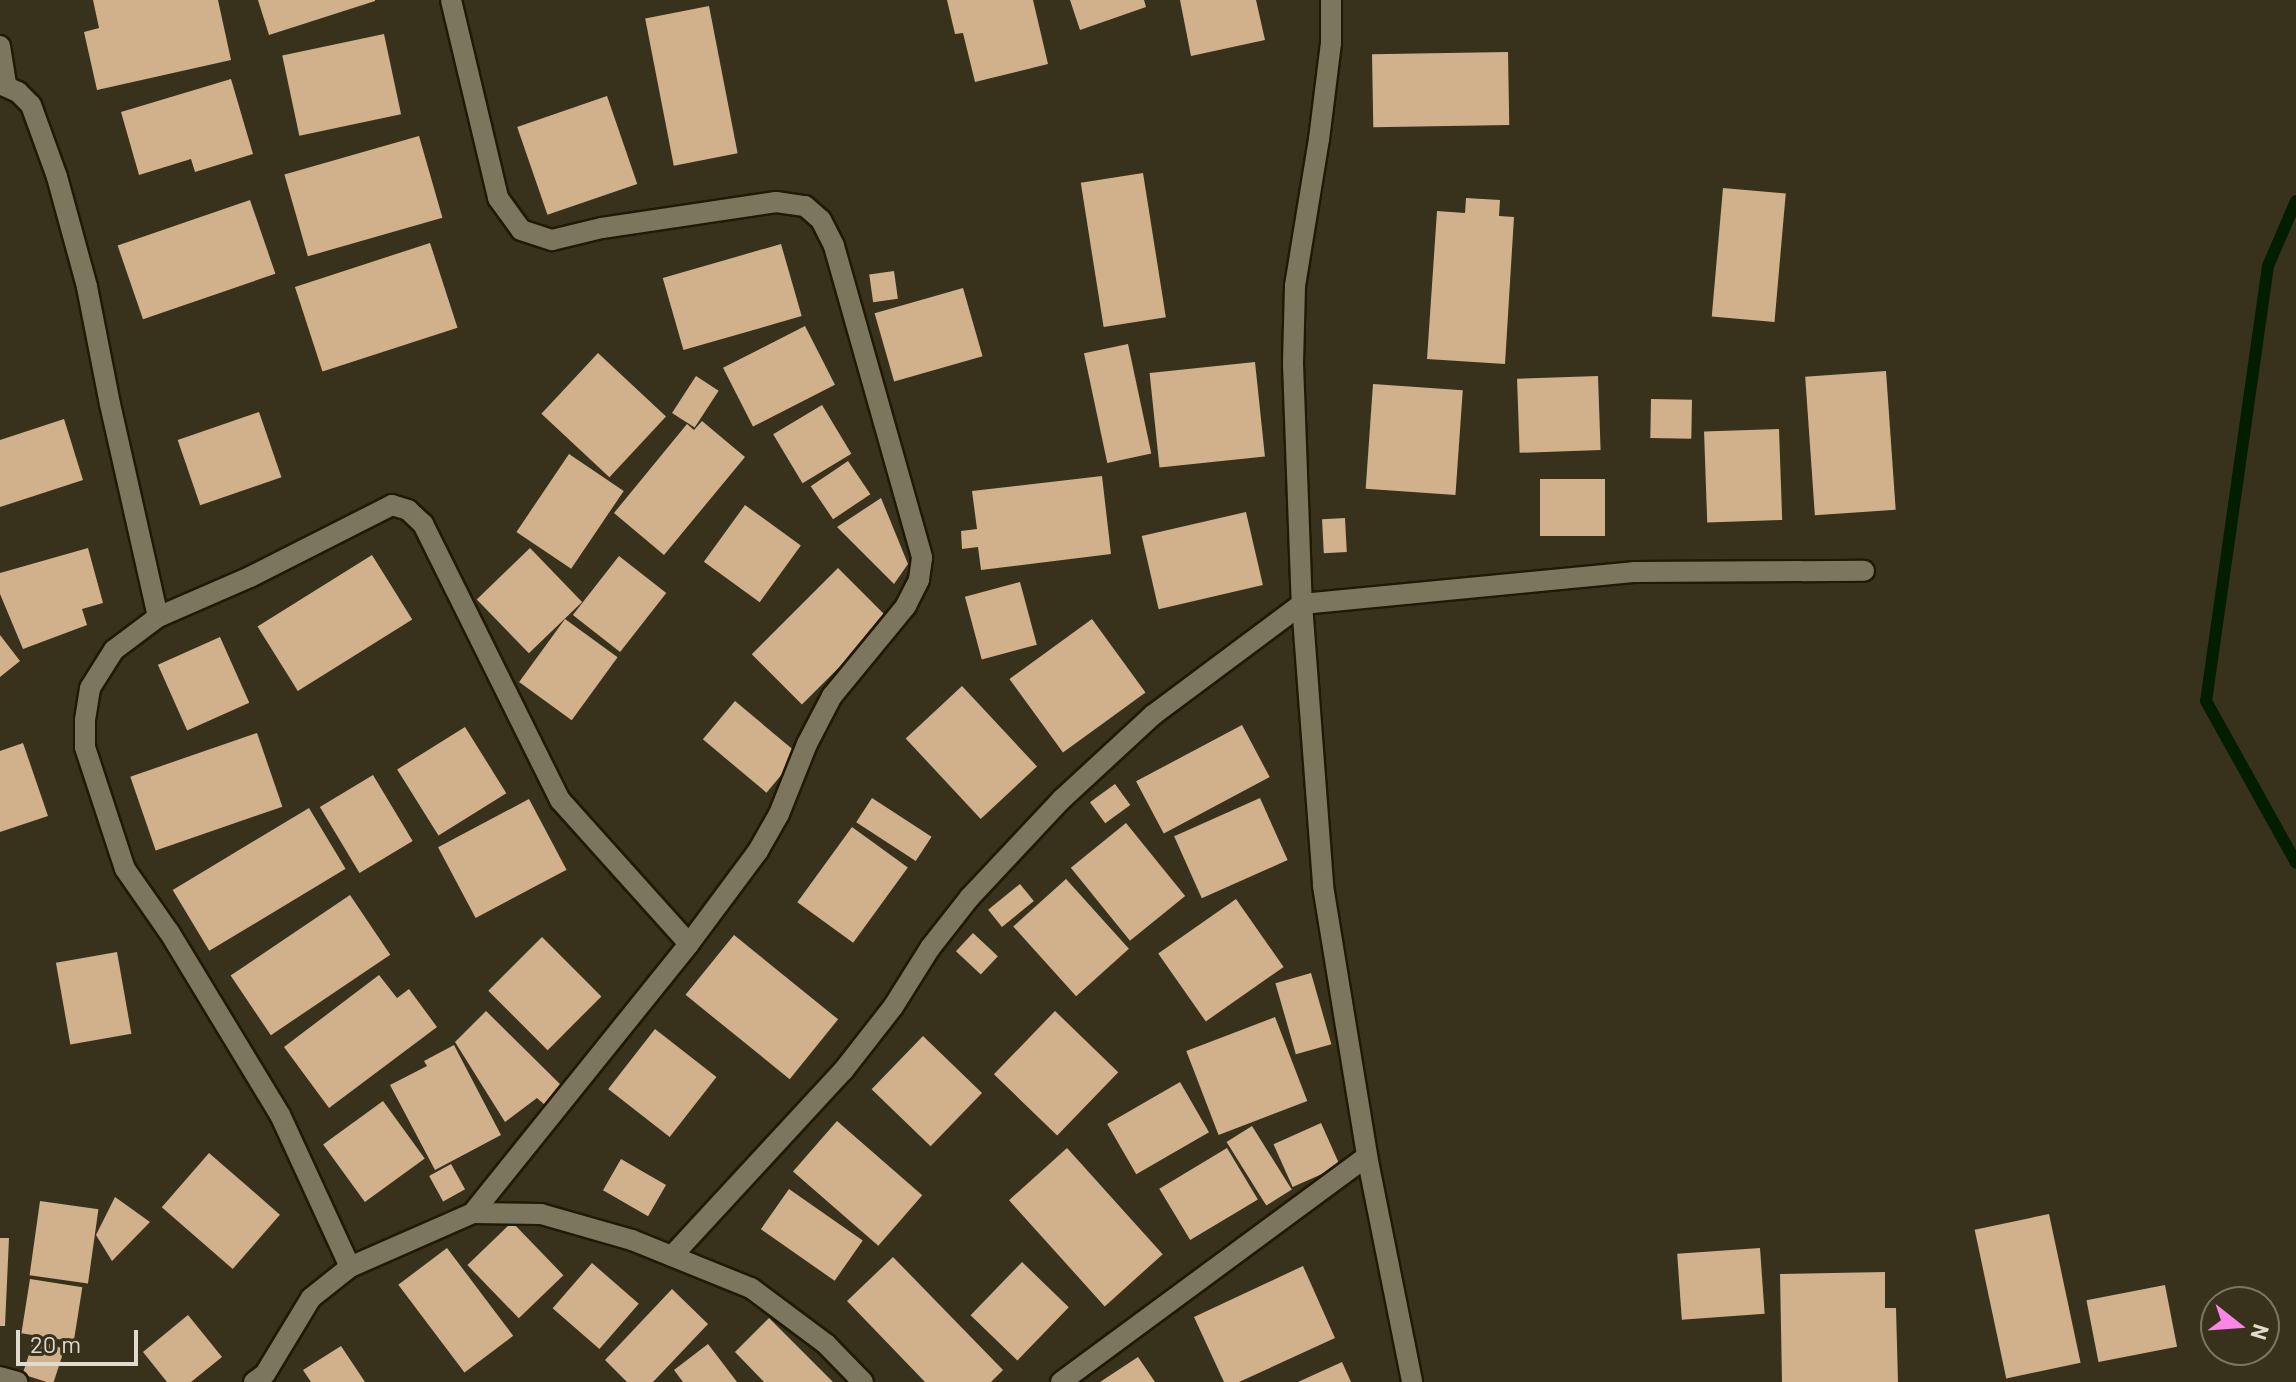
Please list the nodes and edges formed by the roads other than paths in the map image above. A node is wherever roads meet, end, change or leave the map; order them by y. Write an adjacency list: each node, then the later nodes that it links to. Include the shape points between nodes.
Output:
1 (451, 0): 8 (street, via 498,198 521,230 552,240 776,202 805,206 821,220 834,246 922,558 919,580 906,606 832,696 758,851)
2 (1331, 0): 6 (street, via 1321,125 1295,286)
3 (0, 46): 4 (street)
4 (3, 84): 7 (street, via 31,105 57,177 87,287)
5 (1864, 571): 6 (street, via 1635,572)
6 (1302, 604): 9 (street, via 1323,886); 11 (street, via 1153,715 1062,799 970,897 843,1071)
7 (158, 617): 8 (street, via 250,577 372,513 392,505 408,510 423,524 560,800); 12 (street, via 114,650 90,688 85,747 125,869 280,1115)
8 (689, 944): 10 (street)
9 (1367, 1156): 17 (street); 18 (street)
10 (473, 1213): 11 (street, via 541,1214); 12 (street)
11 (672, 1256): 16 (street, via 751,1288 826,1344)
12 (350, 1267): 15 (street, via 311,1298 265,1374)
13 (0, 1377): 14 (street)
14 (17, 1382)
15 (254, 1382)
16 (863, 1382)
17 (1061, 1382)
18 (1413, 1382)

